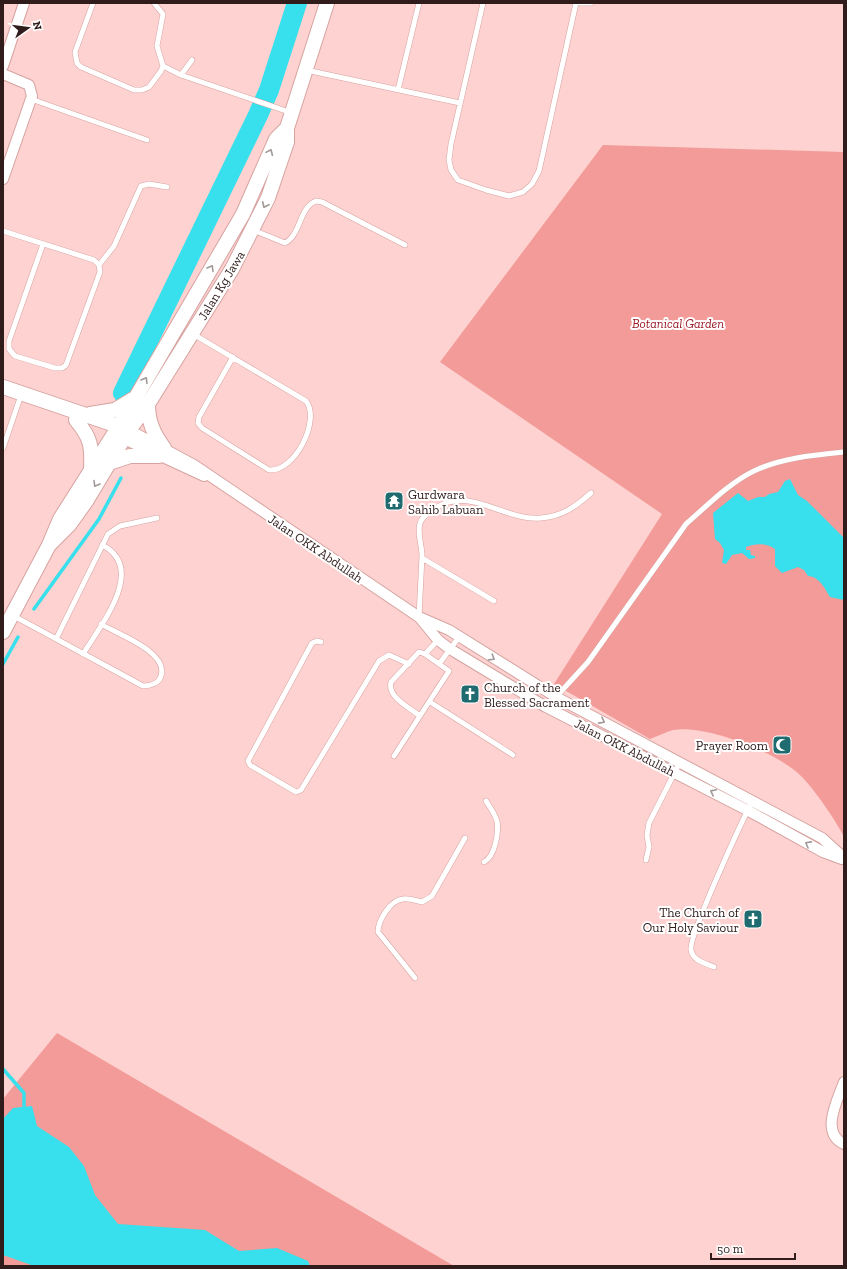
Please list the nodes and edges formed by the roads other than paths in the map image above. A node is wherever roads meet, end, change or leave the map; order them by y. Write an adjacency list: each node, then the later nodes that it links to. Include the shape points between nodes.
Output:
1 (24, 3): 11 (street)
2 (92, 3): 12 (lane, via 74,52 81,67 138,90 148,87)
3 (154, 3): 12 (lane, via 163,14 157,46)
4 (327, 3): 13 (main road, Jalan Kg Jawa)
5 (419, 3): 16 (lane)
6 (483, 3): 18 (lane)
7 (576, 3): 18 (lane, via 539,171 532,184 522,192 509,196 458,180 451,170 451,144)
8 (580, 3): 9 (lane)
9 (591, 3)
10 (192, 60): 15 (lane)
11 (3, 66)
12 (163, 66): 15 (lane)
13 (305, 70): 16 (lane); 19 (main road, Jalan Kg Jawa)
14 (3, 74): 17 (street, via 29,85 32,90)
15 (181, 75): 19 (lane)
16 (398, 90): 18 (lane)
17 (31, 99): 21 (lane); 22 (street)
18 (460, 103)
19 (292, 113): 20 (main road, Jalan Kg Jawa)
20 (287, 128): 24 (main road, Jalan Kg Jawa, one-way to 24, via 287,142 268,198); 33 (main road, Jalan Kg Jawa, one-way to 20, via 243,214 276,139)
21 (147, 140)
22 (3, 179)
23 (167, 187): 28 (lane, via 149,184 141,186 114,246)
24 (253, 230): 27 (lane, via 285,243 292,236 308,207 316,201); 29 (main road, Jalan Kg Jawa)
25 (3, 231): 26 (lane)
26 (43, 244): 28 (lane, via 94,260); 28 (lane, via 9,341 9,349 15,356 55,368 66,365 100,272)
27 (405, 245)
28 (99, 265)
29 (192, 334): 30 (lane); 34 (main road, Jalan Kg Jawa)
30 (232, 357): 30 (lane, via 306,401 310,406 311,413 305,439 296,457 279,469 269,470 198,423)
31 (3, 387): 32 (main road, Jalan OKK Abdullah)
32 (21, 394): 35 (main road, Jalan OKK Abdullah); 37 (lane)
33 (134, 398): 35 (main road, via 115,410); 36 (main road, Jalan Kg Jawa)
34 (148, 404): 36 (main road, Jalan Kg Jawa); 38 (main road, via 148,417)
35 (81, 417): 36 (main road, Jalan OKK Abdullah); 41 (main road, via 92,446)
36 (121, 432): 38 (street, Jalan OKK Abdullah); 40 (main road); 41 (main road)
37 (3, 448)
38 (162, 452): 40 (main road, via 130,456); 49 (street, Jalan OKK Abdullah, via 194,465)
39 (844, 452): 61 (lane, via 794,459 755,471 740,479 702,510 686,524 588,662)
40 (109, 463): 45 (main road, one-way to 45, via 70,524)
41 (91, 469): 45 (main road, via 60,519)
42 (591, 493): 46 (lane, via 571,510 541,518 528,517 479,503 450,501 435,508 420,523)
43 (157, 518): 44 (lane, via 120,526 108,534)
44 (102, 545): 50 (lane, via 110,549 118,562 122,578 118,593); 53 (lane)
45 (50, 546): 48 (main road)
46 (422, 558): 47 (lane); 49 (lane)
47 (494, 601)
48 (11, 615): 51 (main road); 53 (lane)
49 (419, 617): 52 (street, Jalan OKK Abdullah); 54 (street, Jalan OKK Abdullah)
50 (101, 624): 57 (lane); 57 (lane, via 159,659 161,677 156,683 144,686)
51 (3, 632)
52 (459, 637): 56 (lane); 61 (street, Jalan OKK Abdullah, one-way to 61)
53 (56, 639): 57 (lane)
54 (438, 640): 56 (street, Jalan OKK Abdullah); 58 (lane)
55 (321, 642): 59 (lane, via 312,643 248,761 250,765 296,792 301,790 379,661 389,655)
56 (450, 649): 60 (lane); 67 (street, Jalan OKK Abdullah, via 546,707)
57 (83, 654)
58 (425, 654): 59 (lane, via 419,652); 60 (lane)
59 (409, 664): 63 (lane, via 392,682 391,690)
60 (439, 664): 62 (lane, via 449,671)
61 (556, 697): 66 (street, Jalan OKK Abdullah, one-way to 66)
62 (430, 702): 63 (lane); 64 (lane)
63 (420, 716): 65 (lane)
64 (514, 754)
65 (394, 756)
66 (680, 762): 67 (lane); 68 (street, Jalan OKK Abdullah)
67 (674, 772): 70 (street, Jalan OKK Abdullah, one-way to 67); 73 (lane, via 649,823)
68 (752, 800): 70 (lane); 72 (street, Jalan OKK Abdullah, via 822,838)
69 (486, 801): 74 (lane, via 498,827 490,858)
70 (747, 810): 72 (street, Jalan OKK Abdullah, one-way to 70, via 823,852); 75 (lane, via 691,942 693,956)
71 (465, 838): 76 (lane, via 432,896 422,902 403,898 394,904 378,924 378,932)
72 (844, 859)
73 (646, 860)
74 (484, 862)
75 (714, 967)
76 (415, 978)
77 (844, 1082): 78 (street, via 831,1124 832,1134 836,1140)
78 (844, 1144)

